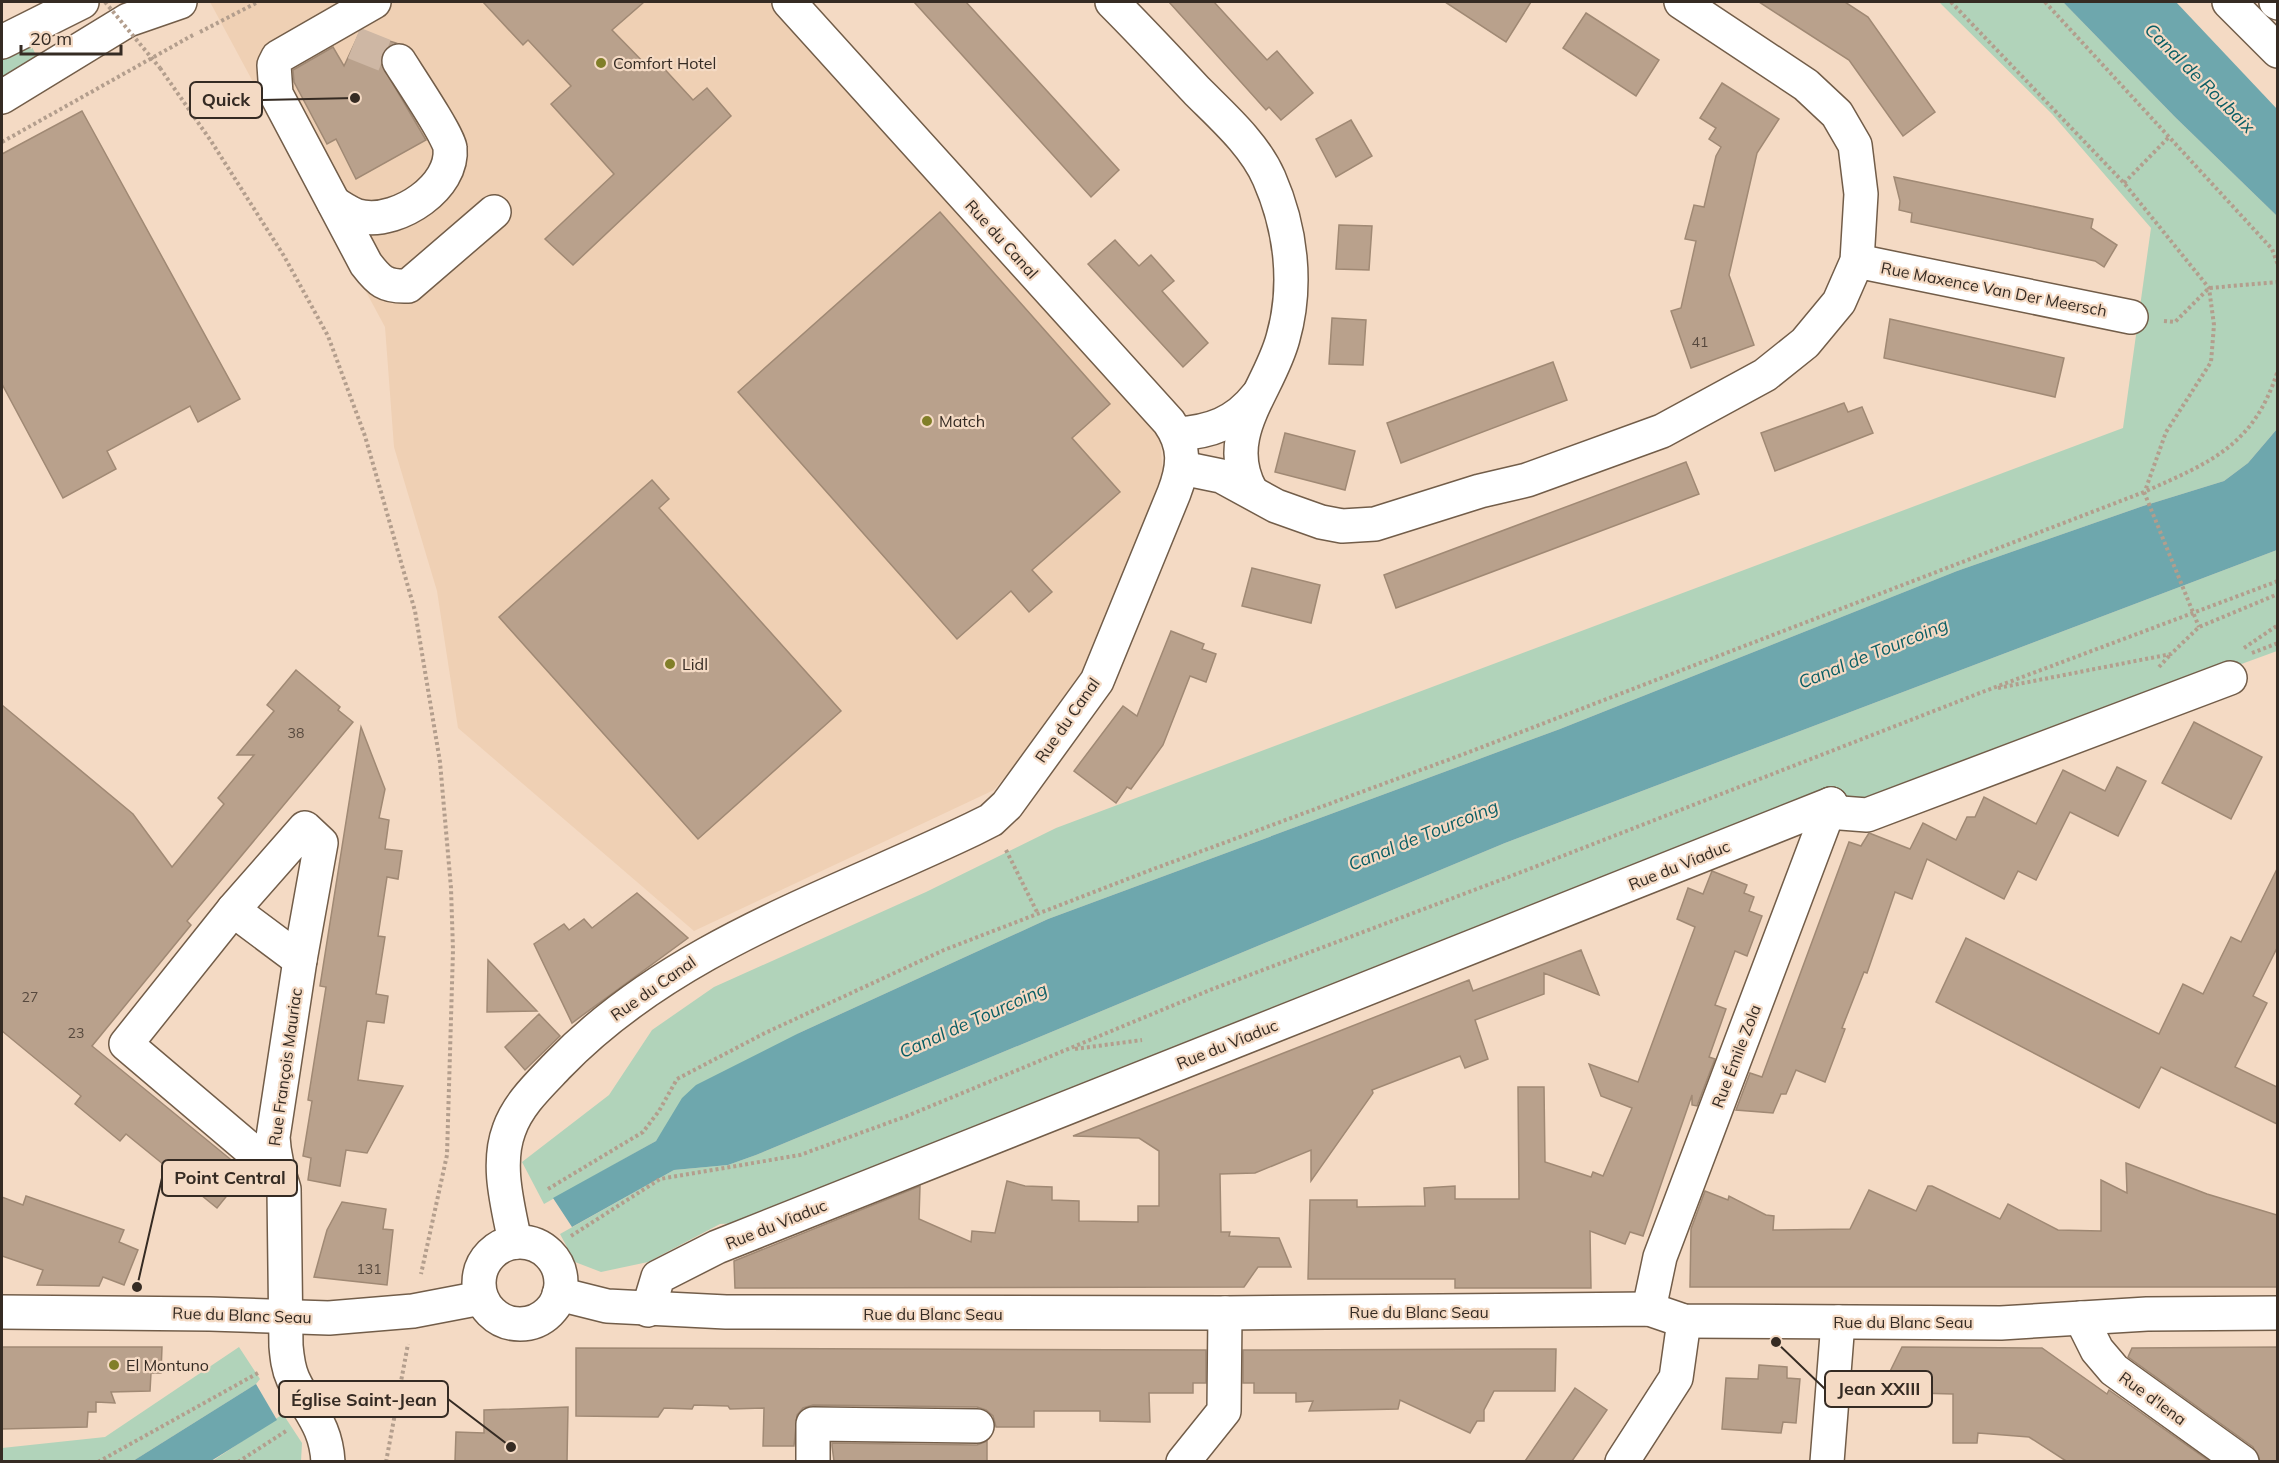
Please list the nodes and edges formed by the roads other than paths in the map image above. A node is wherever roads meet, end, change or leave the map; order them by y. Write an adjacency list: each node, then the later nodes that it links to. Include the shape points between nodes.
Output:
1 (82, 2): 8 (main road)
2 (180, 2): 11 (main road, via 128,20)
3 (374, 2): 12 (main road, via 341,36 278,57 274,65 276,94)
4 (789, 2): 17 (main road, Rue du Canal)
5 (1113, 2): 16 (main road, via 1239,135 1257,158 1277,198 1288,240 1292,291 1284,338)
6 (1682, 2): 14 (main road, via 1806,85 1847,127 1859,165 1861,229)
7 (2230, 3): 9 (main road)
8 (2, 42)
9 (2277, 51)
10 (399, 61): 12 (main road, via 450,146 448,169 437,186 398,211 362,218)
11 (2, 97)
12 (334, 203): 13 (main road, via 366,264 377,279 392,287 408,286)
13 (494, 212)
14 (1857, 261): 15 (main road, Rue Maxence Van Der Meersch); 19 (main road, via 1839,302 1785,361 1662,431 1527,480 1375,524 1321,522 1276,506)
15 (2131, 316)
16 (1261, 390): 17 (main road, via 1237,417 1209,430); 19 (main road, via 1247,421 1239,460)
17 (1177, 434): 18 (main road, Rue du Canal)
18 (1182, 468): 19 (main road, via 1221,476); 25 (main road, Rue du Canal, via 1096,681 1007,805 991,820 693,959 596,1029 524,1101 511,1124 503,1168)
19 (1251, 491)
20 (2230, 678): 21 (main road, via 1867,815)
21 (1829, 808): 28 (main road, Rue Émile Zola, via 1660,1257); 29 (main road, Rue du Viaduc, via 717,1247 658,1277)
22 (233, 910): 23 (main road); 23 (main road, Rue François Mauriac, via 305,828 321,843); 24 (main road, Rue François Mauriac, via 126,1044)
23 (300, 960): 24 (main road, Rue François Mauriac, via 273,1137)
24 (279, 1174): 33 (main road, Rue François Mauriac, via 284,1189)
25 (515, 1242): 26 (main road, via 526,1242 547,1252 559,1271); 27 (main road, via 497,1248 485,1261 479,1279)
26 (559, 1294): 27 (main road, via 549,1312 522,1324 493,1314); 29 (main road, Rue du Blanc Seau, via 607,1306)
27 (481, 1298): 33 (main road, Rue du Blanc Seau, via 411,1325)
28 (1649, 1309): 31 (main road, Rue du Blanc Seau); 35 (main road, Rue du Blanc Seau)
29 (648, 1310): 31 (main road, Rue du Blanc Seau)
30 (2, 1312): 33 (main road, Rue du Blanc Seau)
31 (1225, 1313): 40 (main road, via 1224,1411)
32 (2277, 1313): 34 (main road, Rue du Blanc Seau)
33 (285, 1317): 38 (main road, Rue François Mauriac, via 293,1379 323,1431)
34 (2081, 1318): 36 (main road, Rue du Blanc Seau, via 2001,1323); 43 (main road, Rue d'Iena, via 2097,1350 2114,1370)
35 (1684, 1321): 36 (main road, Rue du Blanc Seau); 41 (main road, via 1676,1378)
36 (1838, 1322): 42 (main road)
37 (976, 1426): 39 (main road, via 813,1424)
38 (328, 1461)
39 (813, 1461)
40 (1183, 1461)
41 (1622, 1461)
42 (1827, 1461)
43 (2242, 1461)

